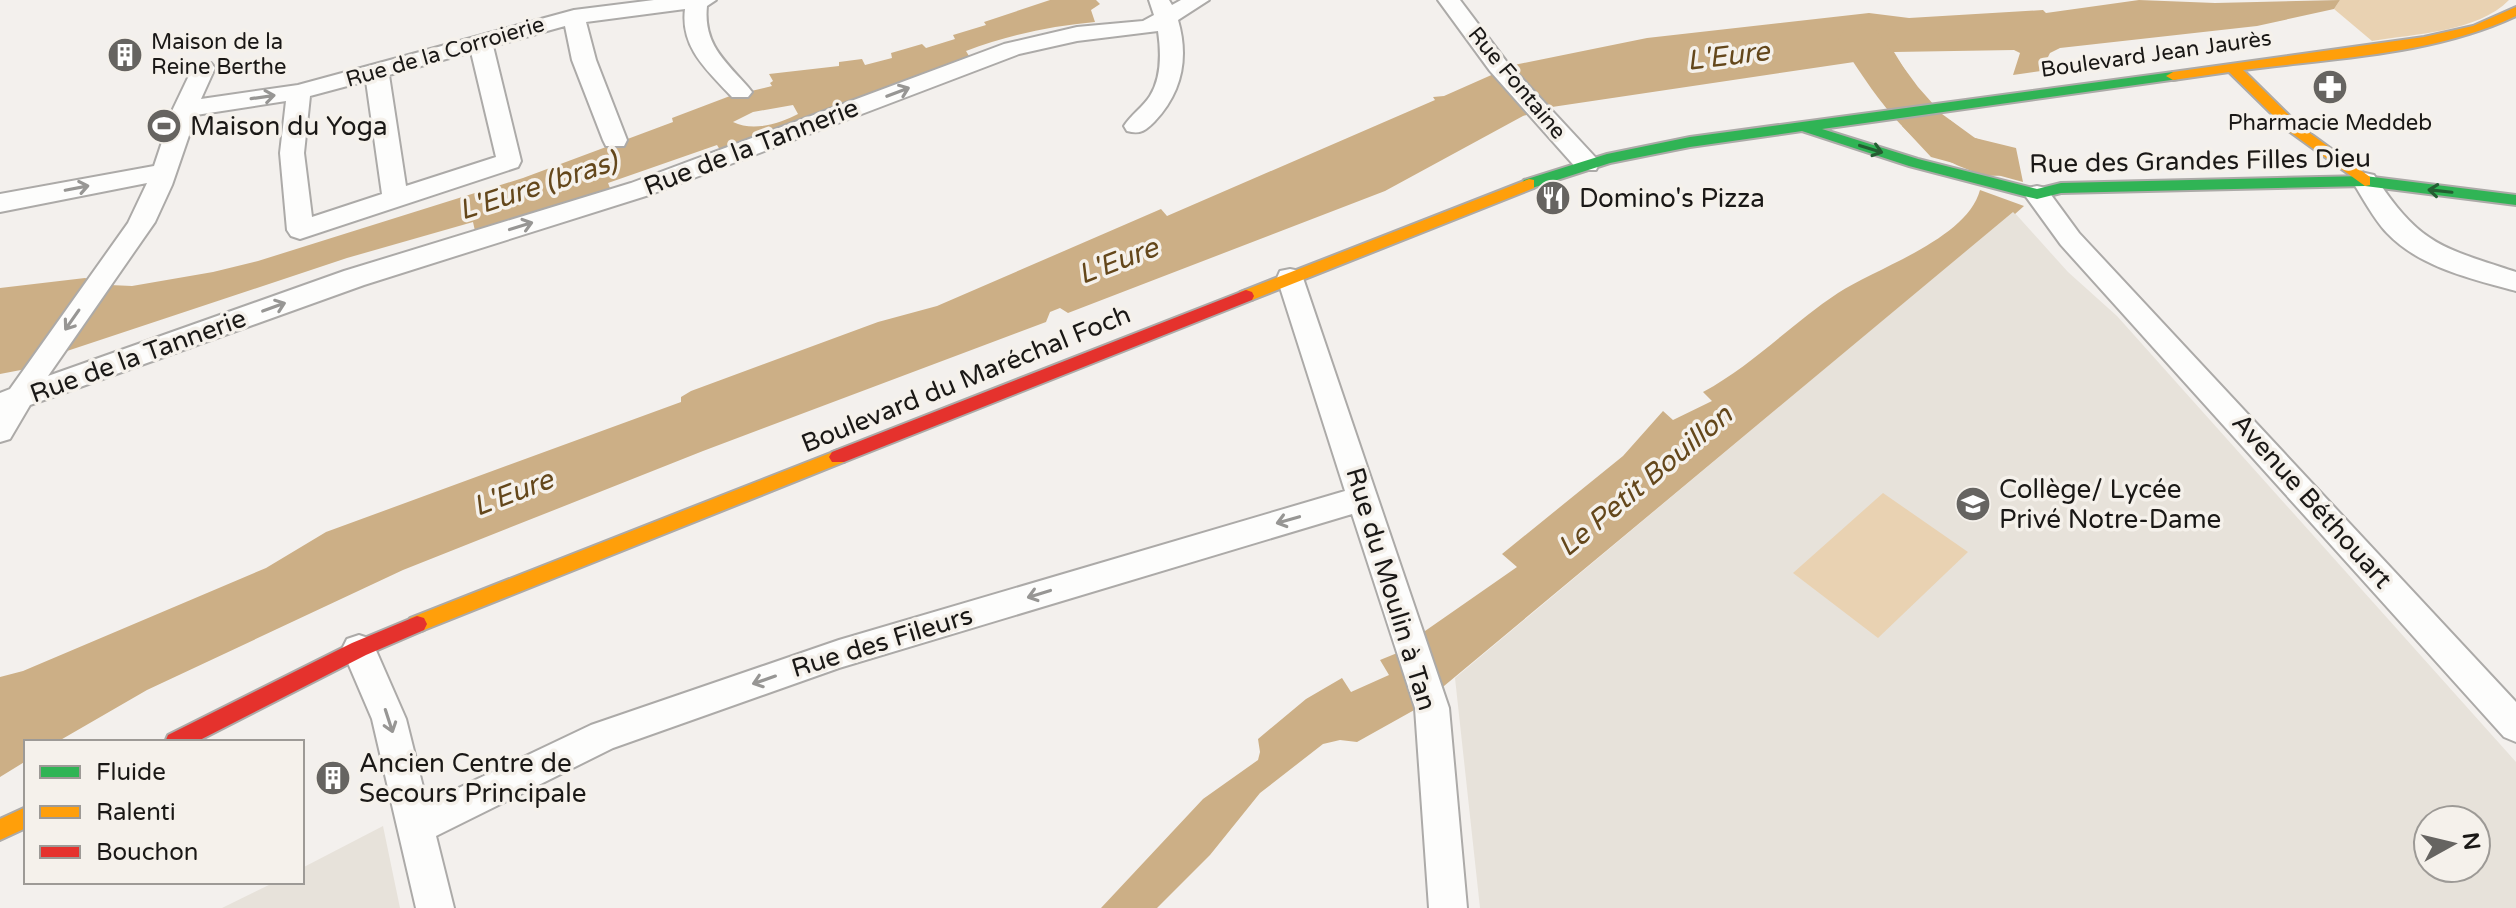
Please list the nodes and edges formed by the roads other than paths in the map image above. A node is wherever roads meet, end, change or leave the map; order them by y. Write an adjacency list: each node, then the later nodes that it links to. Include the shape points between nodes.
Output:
1 (697, 0): 2 (street, Rue de la Corroierie); 7 (street, Rue de la Corroierie); 13 (street, via 693,31 701,48)
2 (705, 0)
3 (1198, 0): 5 (street, Rue de la Tannerie)
4 (1449, 0): 18 (street, Rue Fontaine, via 1538,114)
5 (1163, 8): 15 (street, via 1170,54 1164,92); 27 (street, Rue de la Tannerie, one-way to 5, via 354,278 640,189 1012,49 1056,37 1148,27)
6 (2516, 11): 10 (main road, Boulevard Jean Jaurès, via 2484,27 2437,37)
7 (574, 17): 8 (street, Rue de la Corroierie); 17 (street, via 584,60)
8 (480, 42): 11 (street, Rue de la Corroierie); 22 (street, via 509,161)
9 (203, 68): 14 (street)
10 (2233, 68): 16 (main road, Boulevard Jean Jaurès); 20 (main road, via 2295,129)
11 (377, 72): 12 (street, Rue de la Corroierie); 22 (street)
12 (299, 92): 14 (street, Rue de la Corroierie, one-way to 12); 22 (street, via 292,153 300,230)
13 (740, 92)
14 (185, 109): 19 (street)
15 (1136, 126)
16 (1797, 126): 18 (main road, Boulevard du Maréchal Foch); 21 (main road, Rue des Grandes Filles Dieu, one-way to 21)
17 (615, 140)
18 (1587, 164): 25 (main road, Boulevard du Maréchal Foch)
19 (163, 172): 24 (street, one-way to 19); 27 (street, one-way to 27, via 127,247)
20 (2365, 181): 21 (main road, Rue des Grandes Filles Dieu); 23 (main road, Rue des Grandes Filles Dieu, one-way to 20); 26 (street, via 2397,227 2417,243)
21 (2030, 193): 31 (street, Avenue Béthouart)
22 (395, 199)
23 (2516, 200)
24 (0, 203)
25 (1290, 278): 29 (street, Rue du Moulin à Tan); 30 (main road, Boulevard du Maréchal Foch)
26 (2516, 282)
27 (8, 402): 28 (street)
28 (0, 431)
29 (1363, 498): 34 (street, Rue des Fileurs, one-way to 34, via 824,659 603,736); 37 (street, Rue du Moulin à Tan, via 1432,708)
30 (359, 649): 32 (main road, Boulevard du Maréchal Foch); 34 (street, one-way to 34, via 389,719)
31 (2516, 726)
32 (179, 740)
33 (24, 818): 35 (main road)
34 (416, 827): 36 (street)
35 (0, 830)
36 (435, 908)
37 (1448, 908)

